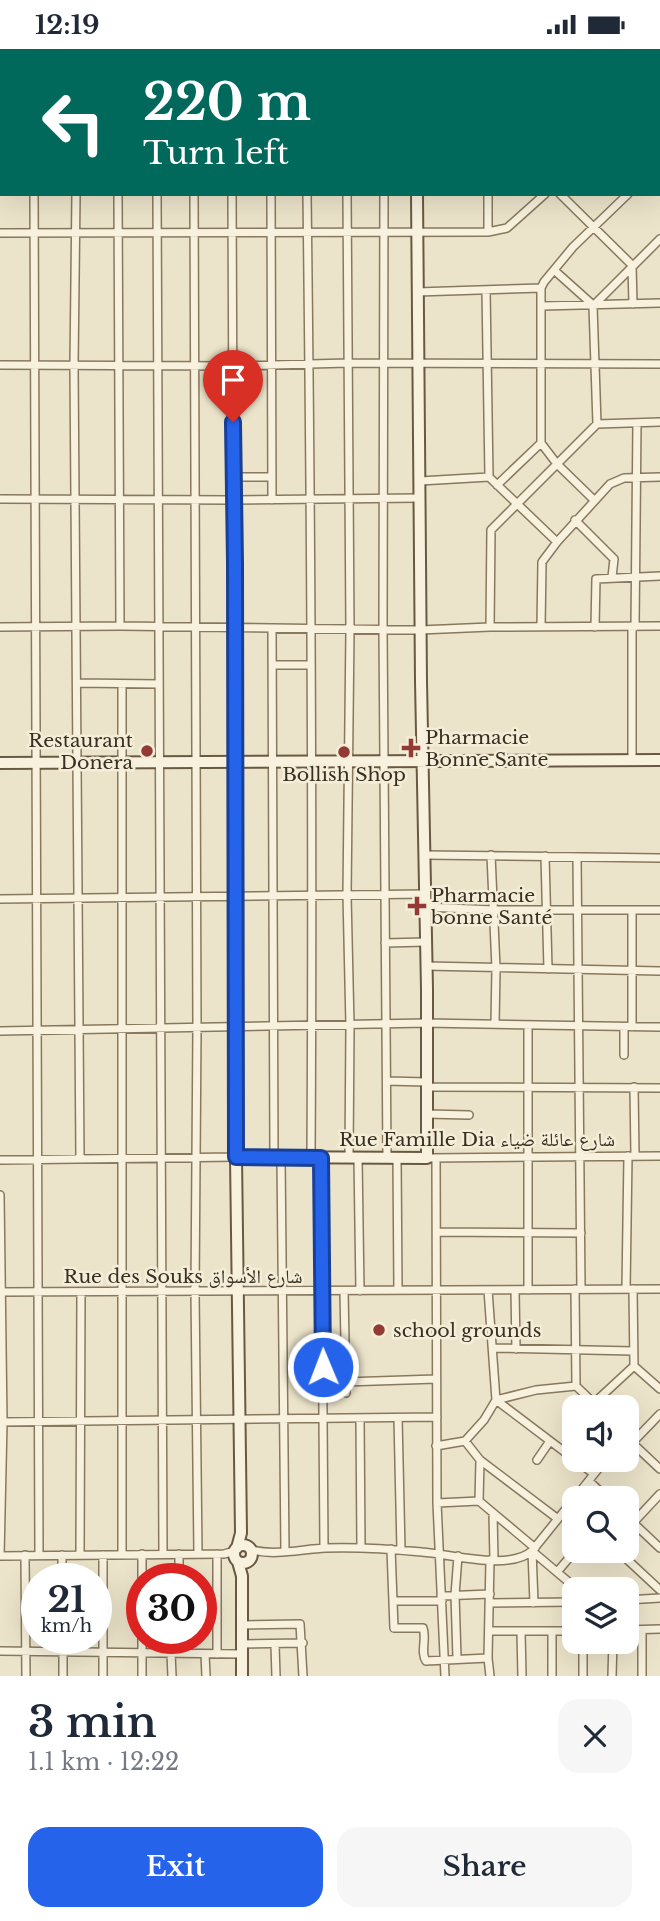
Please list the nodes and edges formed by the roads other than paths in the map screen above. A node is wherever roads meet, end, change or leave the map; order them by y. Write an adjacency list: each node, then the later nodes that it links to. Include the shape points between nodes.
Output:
1 (34, 196): 24 (street)
2 (76, 196): 29 (street)
3 (118, 196): 18 (street)
4 (157, 196): 25 (street)
5 (194, 196): 26 (street)
6 (232, 196): 27 (street)
7 (271, 196): 28 (street)
8 (307, 196): 19 (street)
9 (347, 196): 20 (street)
10 (384, 196): 21 (street)
11 (417, 196): 17 (street)
12 (488, 196): 22 (street)
13 (543, 196): 22 (street, via 507,228)
14 (562, 196): 16 (street)
15 (626, 196): 16 (street)
16 (593, 228): 31 (street); 32 (street)
17 (417, 230): 21 (street); 22 (street); 35 (street)
18 (118, 232): 25 (street); 29 (street); 54 (street)
19 (308, 232): 20 (street); 28 (street); 41 (street)
20 (346, 232): 21 (street); 40 (street)
21 (384, 232): 48 (street)
22 (488, 232)
23 (0, 233): 24 (street)
24 (34, 233): 29 (street); 52 (street)
25 (157, 233): 26 (street); 45 (street)
26 (194, 233): 27 (street); 46 (street)
27 (232, 233): 28 (street); 55 (street)
28 (271, 233): 47 (street)
29 (77, 234): 53 (street)
30 (660, 239): 31 (street)
31 (632, 265): 37 (street); 39 (street)
32 (554, 270): 33 (street); 39 (street)
33 (541, 288): 34 (street); 38 (street)
34 (486, 290): 35 (street); 50 (street)
35 (417, 292): 49 (street)
36 (660, 303): 37 (street)
37 (633, 304): 39 (street)
38 (542, 306): 39 (street); 51 (street)
39 (593, 306): 42 (street)
40 (348, 363): 41 (street); 48 (street); 76 (street)
41 (310, 364): 47 (street); 75 (street)
42 (594, 364): 43 (street); 51 (street); 58 (street)
43 (660, 364)
44 (0, 365): 52 (street)
45 (158, 365): 46 (street); 54 (street); 74 (street)
46 (195, 365): 55 (street); 77 (street)
47 (271, 365): 55 (street); 62 (street)
48 (384, 365): 49 (street); 69 (street)
49 (418, 365): 50 (street); 66 (street)
50 (488, 365): 51 (street); 63 (street)
51 (542, 365): 59 (street)
52 (34, 366): 53 (street); 72 (street)
53 (74, 366): 54 (street); 68 (street)
54 (118, 366): 73 (street)
55 (233, 366): 61 (street)
56 (637, 422): 57 (street); 58 (street); 65 (street)
57 (660, 422)
58 (597, 423): 60 (street)
59 (541, 443): 60 (street); 67 (street)
60 (556, 464): 79 (street); 81 (street)
61 (233, 477): 62 (street); 80 (street)
62 (272, 477): 78 (street)
63 (489, 477): 66 (street); 67 (street)
64 (660, 477): 65 (street)
65 (636, 478): 79 (street, via 617,479); 84 (street)
66 (420, 481): 70 (street)
67 (497, 485): 81 (street)
68 (75, 498): 72 (street); 73 (street); 91 (street)
69 (384, 498): 70 (street); 76 (street); 101 (street)
70 (420, 498): 103 (street)
71 (0, 499): 72 (street)
72 (36, 499): 90 (street)
73 (121, 499): 74 (street); 87 (street)
74 (158, 499): 77 (street); 92 (street)
75 (309, 499): 76 (street); 78 (street); 100 (street)
76 (348, 499): 102 (street)
77 (196, 500): 80 (street); 93 (street)
78 (272, 500): 80 (street)
79 (594, 500): 82 (street)
80 (234, 501): 98 (street)
81 (517, 503): 83 (street); 94 (street, via 490,531)
82 (575, 520): 83 (street); 86 (street, via 614,559)
83 (557, 542): 95 (street, via 542,562)
84 (635, 576): 85 (street); 86 (street); 97 (street)
85 (660, 576)
86 (612, 577): 96 (street, via 599,577 595,582)
87 (120, 626): 91 (street); 92 (street)
88 (660, 626): 97 (street)
89 (0, 627): 90 (street)
90 (34, 627): 91 (street); 114 (street)
91 (76, 627): 106 (street)
92 (159, 627): 93 (street); 108 (street)
93 (195, 627): 98 (street); 118 (street)
94 (490, 627): 95 (street); 103 (street)
95 (541, 627): 96 (street)
96 (595, 627): 97 (street)
97 (633, 627): 110 (street)
98 (234, 628): 99 (street); 119 (street)
99 (272, 628): 100 (street); 104 (street)
100 (310, 629): 102 (street); 105 (street)
101 (383, 629): 102 (street); 103 (street); 121 (street)
102 (350, 630): 112 (street)
103 (420, 630): 122 (street)
104 (273, 665): 105 (street); 120 (street)
105 (310, 665): 111 (street)
106 (76, 683): 107 (street); 115 (street)
107 (122, 684): 108 (street); 116 (street)
108 (159, 684): 117 (street)
109 (660, 759): 110 (street)
110 (632, 760): 122 (street)
111 (313, 761): 112 (street); 120 (street); 133 (street)
112 (347, 761): 121 (street); 130 (street)
113 (0, 762): 114 (street)
114 (37, 762): 115 (street); 139 (street)
115 (77, 762): 116 (street); 134 (street)
116 (122, 762): 117 (street); 135 (street)
117 (159, 762): 118 (street); 136 (street)
118 (196, 762): 119 (street); 137 (street)
119 (234, 762): 120 (street); 131 (street)
120 (273, 762): 132 (street)
121 (384, 762): 122 (street); 128 (street)
122 (423, 762): 123 (street)
123 (425, 855): 124 (street); 129 (street)
124 (491, 855): 125 (street); 142 (street)
125 (545, 856): 126 (street); 145 (street)
126 (577, 857): 127 (street); 143 (street)
127 (660, 858)
128 (386, 894): 129 (street); 130 (street); 147 (street)
129 (426, 894): 140 (street)
130 (347, 895): 133 (street); 157 (street)
131 (235, 897): 132 (street); 137 (street); 160 (street)
132 (274, 897): 133 (street); 161 (street)
133 (312, 897): 159 (street)
134 (78, 898): 135 (street); 139 (street); 170 (street)
135 (122, 898): 136 (street); 167 (street)
136 (160, 898): 137 (street); 166 (street)
137 (197, 898): 165 (street)
138 (0, 899): 139 (street)
139 (37, 899): 169 (street)
140 (425, 907): 142 (street); 146 (street)
141 (632, 909): 143 (street); 144 (street); 152 (street)
142 (494, 910): 145 (street); 149 (street)
143 (576, 910): 145 (street); 151 (street)
144 (660, 910)
145 (545, 911): 150 (street)
146 (426, 942): 147 (street); 148 (street)
147 (386, 943): 155 (street)
148 (426, 966): 149 (street); 154 (street)
149 (496, 968): 150 (street); 156 (street)
150 (548, 969): 151 (street)
151 (578, 970): 152 (street); 162 (street)
152 (632, 971): 153 (street); 163 (street)
153 (660, 971)
154 (426, 1023): 155 (street); 156 (street); 173 (street)
155 (387, 1024): 157 (street); 172 (street)
156 (495, 1024): 158 (street)
157 (350, 1025): 159 (street); 190 (street)
158 (528, 1025): 162 (street); 174 (street)
159 (312, 1026): 161 (street); 189 (street)
160 (235, 1027): 161 (street); 165 (street); 182 (street)
161 (274, 1027): 183 (street)
162 (578, 1027): 163 (street); 175 (street)
163 (628, 1027): 164 (street); 171 (street)
164 (660, 1027)
165 (197, 1028): 166 (street); 188 (street)
166 (160, 1029): 167 (street); 187 (street)
167 (122, 1030): 170 (street); 186 (street)
168 (0, 1031): 169 (street)
169 (38, 1031): 170 (street); 193 (street)
170 (79, 1031): 194 (street)
171 (624, 1055)
172 (387, 1081): 173 (street); 191 (street)
173 (426, 1085): 174 (street); 178 (street)
174 (528, 1087): 175 (street); 184 (street)
175 (579, 1087): 176 (street); 185 (street)
176 (634, 1087): 177 (street); 180 (street)
177 (660, 1088)
178 (426, 1114): 179 (street); 192 (street)
179 (469, 1115)
180 (631, 1156): 181 (street, Rue Famille Dia شارع عائلة ضياء); 185 (street, Rue Famille Dia شارع عائلة ضياء); 201 (street)
181 (660, 1156)
182 (236, 1157): 183 (street, Rue Famille Dia شارع عائلة ضياء); 188 (street, Rue Famille Dia شارع عائلة ضياء); 208 (street)
183 (277, 1157): 189 (street, Rue Famille Dia شارع عائلة ضياء); 209 (street)
184 (528, 1157): 185 (street, Rue Famille Dia شارع عائلة ضياء); 192 (street, Rue Famille Dia شارع عائلة ضياء); 198 (street)
185 (580, 1157): 199 (street)
186 (122, 1158): 187 (street, Rue Famille Dia شارع عائلة ضياء); 194 (street, Rue Famille Dia شارع عائلة ضياء); 216 (street)
187 (161, 1158): 188 (street, Rue Famille Dia شارع عائلة ضياء); 217 (street)
188 (195, 1158): 218 (street)
189 (316, 1158): 190 (street, Rue Famille Dia شارع عائلة ضياء); 210 (street)
190 (354, 1158): 191 (street, Rue Famille Dia شارع عائلة ضياء); 212 (street)
191 (392, 1158): 192 (street, Rue Famille Dia شارع عائلة ضياء); 203 (street)
192 (431, 1158): 197 (street)
193 (40, 1159): 194 (street, Rue Famille Dia شارع عائلة ضياء); 195 (street, Rue Famille Dia شارع عائلة ضياء); 214 (street)
194 (80, 1159)
195 (0, 1160)
196 (0, 1195): 213 (street)
197 (437, 1231): 198 (street); 204 (street)
198 (528, 1233): 199 (street); 207 (street)
199 (580, 1233): 200 (street)
200 (578, 1289): 201 (street, Rue des Souks شارع الأسواق); 207 (street, Rue des Souks شارع الأسواق); 221 (street)
201 (629, 1289): 202 (street, Rue des Souks شارع الأسواق); 222 (street)
202 (660, 1289)
203 (398, 1290): 204 (street, Rue des Souks شارع الأسواق); 212 (street, Rue des Souks شارع الأسواق)
204 (436, 1290): 205 (street, Rue des Souks شارع الأسواق); 224 (street)
205 (488, 1290): 206 (street, Rue des Souks شارع الأسواق); 219 (street)
206 (515, 1290): 207 (street, Rue des Souks شارع الأسواق); 220 (street)
207 (528, 1290)
208 (237, 1291): 209 (street, Rue des Souks شارع الأسواق); 218 (street, Rue des Souks شارع الأسواق); 237 (street)
209 (282, 1291): 210 (street, Rue des Souks شارع الأسواق); 238 (street)
210 (322, 1291): 211 (street, Rue des Souks شارع الأسواق); 235 (street)
211 (344, 1291): 212 (street, Rue des Souks شارع الأسواق); 225 (street)
212 (360, 1291)
213 (1, 1292): 214 (street, Rue des Souks شارع الأسواق); 244 (street)
214 (39, 1292): 215 (street, Rue des Souks شارع الأسواق); 242 (street)
215 (81, 1292): 216 (street, Rue des Souks شارع الأسواق); 243 (street)
216 (122, 1292): 217 (street, Rue des Souks شارع الأسواق); 239 (street)
217 (162, 1292): 218 (street, Rue des Souks شارع الأسواق); 240 (street)
218 (195, 1292): 241 (street)
219 (494, 1348): 220 (street); 231 (street)
220 (516, 1349): 221 (street)
221 (575, 1351): 222 (street); 226 (street)
222 (633, 1351): 223 (street)
223 (634, 1366): 227 (street); 230 (street)
224 (436, 1379): 225 (street); 234 (street)
225 (345, 1382): 228 (street)
226 (576, 1386): 229 (street); 231 (street, via 536,1389)
227 (660, 1389)
228 (346, 1393)
229 (585, 1395)
230 (606, 1395)
231 (496, 1400): 246 (street); 247 (street)
232 (660, 1413): 245 (street)
233 (398, 1417): 234 (street); 236 (street); 272 (street)
234 (437, 1417): 248 (street)
235 (323, 1418): 236 (street); 238 (street); 267 (street)
236 (360, 1418): 268 (street)
237 (239, 1419): 238 (street); 241 (street); 279 (street)
238 (283, 1419): 273 (street)
239 (122, 1420): 240 (street); 243 (street); 285 (street)
240 (162, 1420): 241 (street); 276 (street)
241 (198, 1420): 278 (street)
242 (39, 1421): 243 (street); 244 (street); 281 (street)
243 (80, 1421): 283 (street)
244 (1, 1422): 286 (street)
245 (639, 1431)
246 (465, 1441): 248 (street); 251 (street)
247 (550, 1441): 250 (street); 252 (street)
248 (436, 1446): 261 (street)
249 (639, 1449): 253 (street)
250 (562, 1450)
251 (480, 1460): 260 (street); 265 (street)
252 (537, 1460)
253 (660, 1469)
254 (586, 1472): 256 (street)
255 (595, 1472): 256 (street)
256 (591, 1477): 257 (street); 258 (street)
257 (585, 1486)
258 (598, 1486)
259 (660, 1494): 264 (street)
260 (479, 1501): 261 (street); 262 (street)
261 (437, 1503): 274 (street)
262 (493, 1513): 271 (street); 288 (street)
263 (562, 1515): 265 (street)
264 (639, 1517)
265 (558, 1519): 271 (street)
266 (639, 1528): 269 (street)
267 (324, 1548): 268 (street); 273 (street)
268 (361, 1548): 270 (street)
269 (660, 1548)
270 (391, 1549): 272 (street); 304 (street)
271 (533, 1549): 288 (street, via 519,1559); 296 (street); 306 (street)
272 (401, 1550): 274 (street)
273 (285, 1551): 279 (street)
274 (440, 1553): 287 (street); 300 (street)
275 (142, 1554): 276 (street); 285 (street); 292 (street)
276 (163, 1554): 277 (street)
277 (179, 1554): 278 (street); 293 (street)
278 (198, 1554): 279 (street)
279 (241, 1554): 307 (street); 327 (street)
280 (25, 1555): 281 (street); 286 (street); 289 (street)
281 (39, 1555): 282 (street)
282 (62, 1555): 283 (street); 290 (street)
283 (80, 1555): 284 (street)
284 (103, 1555): 285 (street); 291 (street)
285 (122, 1555)
286 (0, 1556)
287 (458, 1556): 288 (street); 299 (street)
288 (492, 1560): 301 (street)
289 (25, 1563)
290 (62, 1563)
291 (103, 1563)
292 (142, 1563)
293 (179, 1563)
294 (565, 1563): 296 (street)
295 (631, 1563): 298 (street)
296 (558, 1571): 297 (street)
297 (564, 1577)
298 (660, 1590)
299 (456, 1595): 300 (street); 301 (street); 331 (street)
300 (442, 1598): 304 (street); 314 (street)
301 (490, 1598): 306 (street); 310 (street)
302 (660, 1598): 303 (street)
303 (639, 1599)
304 (393, 1601): 315 (street, via 394,1628 421,1627)
305 (562, 1602): 306 (street)
306 (534, 1603)
307 (242, 1625): 316 (street, via 300,1624); 318 (street)
308 (660, 1629): 309 (street)
309 (639, 1630)
310 (489, 1631): 313 (street); 332 (street)
311 (552, 1631): 312 (street); 313 (street); 346 (street)
312 (562, 1631)
313 (521, 1632): 345 (street)
314 (444, 1634): 315 (street); 333 (street)
315 (425, 1635): 333 (street, via 424,1659)
316 (303, 1643): 317 (street); 342 (street)
317 (275, 1645): 318 (street); 341 (street)
318 (242, 1649): 327 (street); 340 (street)
319 (0, 1651): 320 (street)
320 (21, 1651)
321 (26, 1654): 334 (street)
322 (63, 1654): 335 (street)
323 (103, 1654): 336 (street)
324 (142, 1654): 337 (street)
325 (172, 1654): 338 (street)
326 (205, 1654): 339 (street)
327 (217, 1654)
328 (583, 1654): 347 (street)
329 (613, 1654): 348 (street)
330 (638, 1654): 349 (street)
331 (457, 1658): 332 (street); 333 (street)
332 (488, 1658): 344 (street)
333 (445, 1660): 343 (street)
334 (26, 1676)
335 (63, 1676)
336 (103, 1676)
337 (142, 1676)
338 (172, 1676)
339 (206, 1676)
340 (242, 1676)
341 (276, 1676)
342 (303, 1676)
343 (445, 1676)
344 (490, 1676)
345 (522, 1676)
346 (552, 1676)
347 (583, 1676)
348 (612, 1676)
349 (642, 1676)

